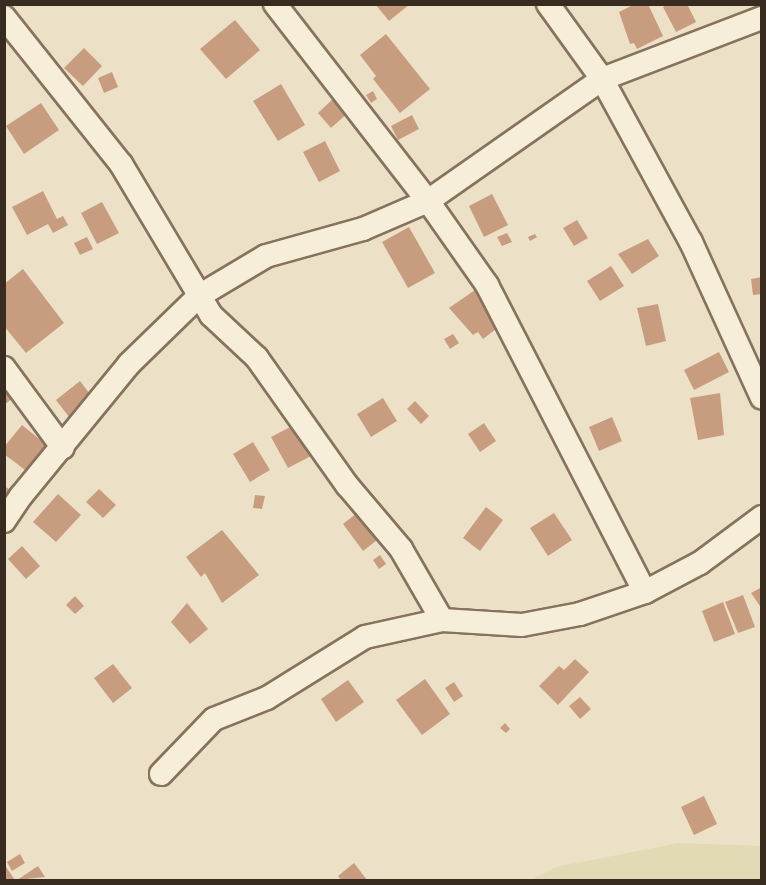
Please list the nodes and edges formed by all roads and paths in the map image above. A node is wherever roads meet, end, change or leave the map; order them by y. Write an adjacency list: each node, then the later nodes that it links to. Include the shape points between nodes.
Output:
1 (275, 4): 6 (street)
2 (548, 4): 5 (street)
3 (4, 17): 7 (street, via 121,164)
4 (762, 18): 5 (street)
5 (602, 80): 6 (street); 9 (street, via 691,242)
6 (428, 201): 7 (street, via 363,229 266,256); 13 (street, via 487,285)
7 (199, 296): 10 (street, via 129,364); 14 (street, via 211,315 257,358 347,485 401,549)
8 (4, 368): 10 (street)
9 (762, 398)
10 (63, 448): 12 (street)
11 (762, 518): 13 (street, via 700,563)
12 (4, 521)
13 (645, 592): 14 (street, via 580,614 522,625)
14 (442, 620): 15 (street, via 364,637 267,698 214,719)
15 (161, 774)

